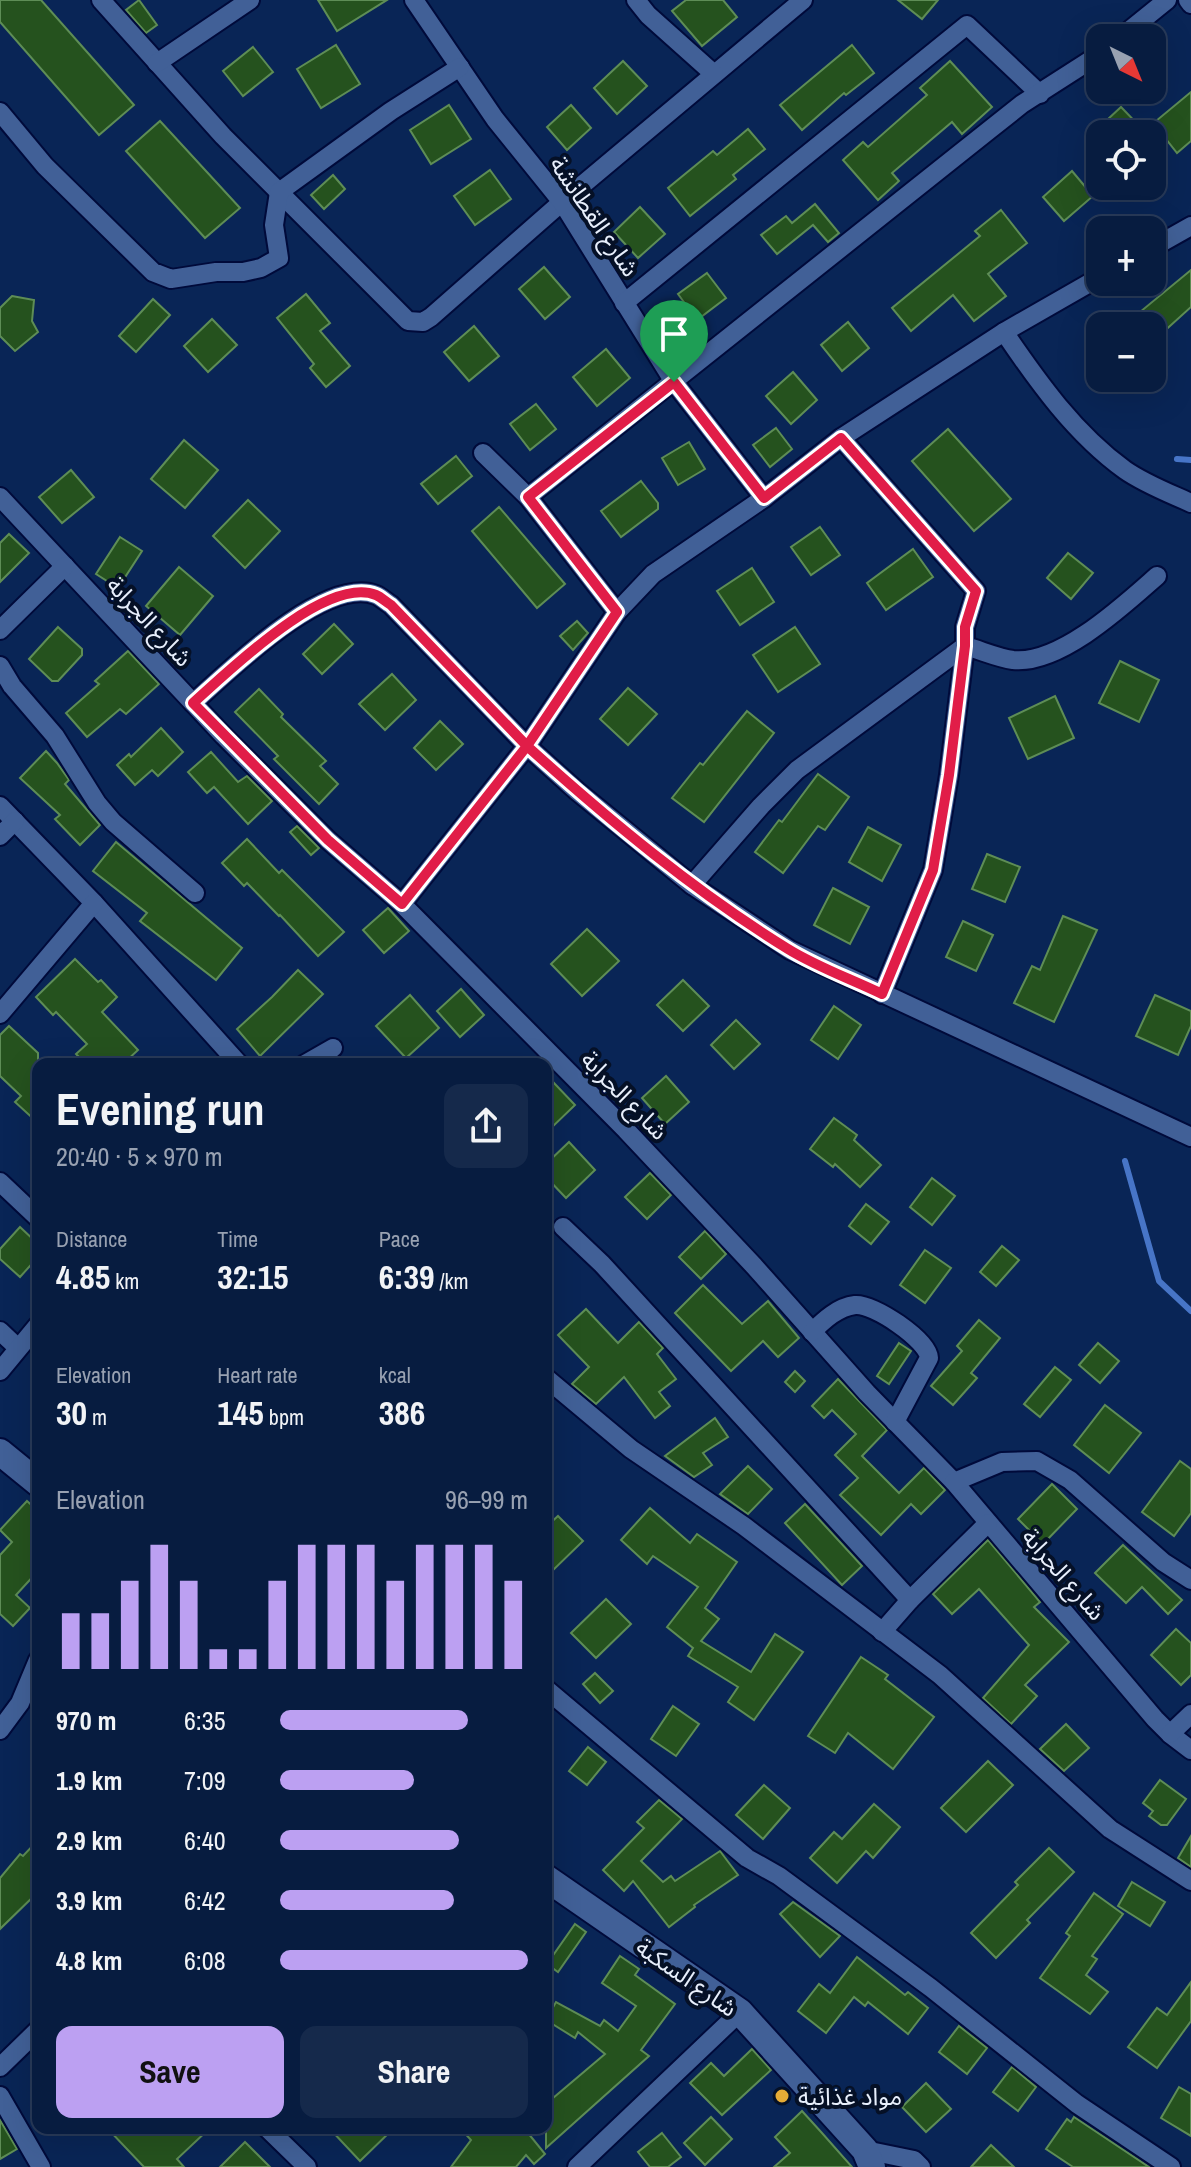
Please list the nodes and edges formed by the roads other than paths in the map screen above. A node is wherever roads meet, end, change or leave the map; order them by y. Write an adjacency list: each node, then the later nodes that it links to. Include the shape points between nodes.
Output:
1 (101, 0): 8 (street)
2 (250, 0): 8 (street)
3 (414, 0): 10 (street, شارع القطانشة)
4 (636, 0): 11 (street)
5 (803, 0): 11 (street)
6 (1167, 0): 7 (street)
7 (1137, 24)
8 (157, 63): 14 (street)
9 (1086, 63): 12 (street)
10 (460, 67): 14 (street); 15 (street, شارع القطانشة)
11 (714, 74): 15 (street)
12 (1040, 94): 19 (street, via 967,25); 21 (street)
13 (0, 112): 14 (street, via 45,166 161,277 251,271 279,258 274,225)
14 (279, 192): 15 (street, via 408,321 416,323 431,317)
15 (562, 202): 19 (street, شارع القطانشة)
16 (1191, 226): 17 (street)
17 (1166, 240)
18 (1086, 285): 20 (street)
19 (624, 303): 21 (street, شارع القطانشة)
20 (1004, 332): 22 (street); 27 (street, via 1043,390 1094,442 1125,470)
21 (674, 382): 25 (street); 26 (street, شارع القطانشة)
22 (841, 438): 26 (street); 32 (street, via 976,591)
23 (483, 453): 25 (street)
24 (0, 497): 28 (street, شارع الجرابة)
25 (528, 497): 30 (street)
26 (764, 498): 30 (street, via 653,574)
27 (1191, 503)
28 (65, 566): 31 (street); 34 (street, شارع الجرابة)
29 (1157, 576): 32 (street, via 1100,625 1047,653 1014,660)
30 (617, 612): 35 (street)
31 (0, 630)
32 (965, 646): 39 (street, via 797,770); 43 (street, via 933,870)
33 (0, 666): 40 (street, via 113,822)
34 (193, 703): 35 (street, via 300,615 328,600 374,594 391,605); 42 (street, شارع الجرابة, via 328,840)
35 (527, 746): 39 (street); 42 (street)
36 (0, 806): 37 (street)
37 (15, 821): 38 (street); 41 (street)
38 (0, 836)
39 (692, 885): 43 (street, via 790,950)
40 (195, 893)
41 (94, 903): 44 (street); 46 (street)
42 (402, 904): 54 (street, شارع الجرابة, via 626,1130)
43 (882, 994): 48 (street)
44 (0, 1014)
45 (333, 1048): 47 (street)
46 (234, 1058)
47 (316, 1058)
48 (1191, 1137)
49 (0, 1182): 50 (street)
50 (32, 1212)
51 (563, 1227): 64 (street)
52 (0, 1331): 55 (street)
53 (32, 1332): 55 (street)
54 (812, 1332): 58 (street, شارع الجرابة); 58 (street, via 841,1309 865,1305 929,1350)
55 (18, 1348): 56 (street)
56 (0, 1371)
57 (552, 1383): 65 (street, via 631,1449 744,1526)
58 (895, 1422): 61 (street, شارع الجرابة)
59 (0, 1452): 60 (main road)
60 (32, 1478)
61 (954, 1482): 62 (street, شارع الجرابة); 63 (street, via 1002,1462 1037,1461 1070,1480)
62 (988, 1523): 64 (street); 70 (street, شارع الجرابة)
63 (1191, 1580)
64 (910, 1600): 65 (street)
65 (882, 1632): 72 (street, via 940,1675 1110,1829)
66 (32, 1674): 69 (street)
67 (552, 1694): 84 (street, via 747,1858 931,1988 1077,2104)
68 (1191, 1714): 70 (street)
69 (0, 1730)
70 (1170, 1734): 71 (street, شارع الجرابة)
71 (1191, 1750)
72 (1191, 1881)
73 (552, 1882): 74 (main road, شارع السكبة)
74 (740, 2012): 79 (main road, شارع السكبة); 82 (street)
75 (32, 2036): 76 (street)
76 (0, 2067)
77 (0, 2096): 80 (street)
78 (273, 2134): 81 (street)
79 (869, 2159): 83 (street, via 914,2160)
80 (41, 2167)
81 (307, 2167)
82 (577, 2167)
83 (921, 2167)
84 (1171, 2167)

